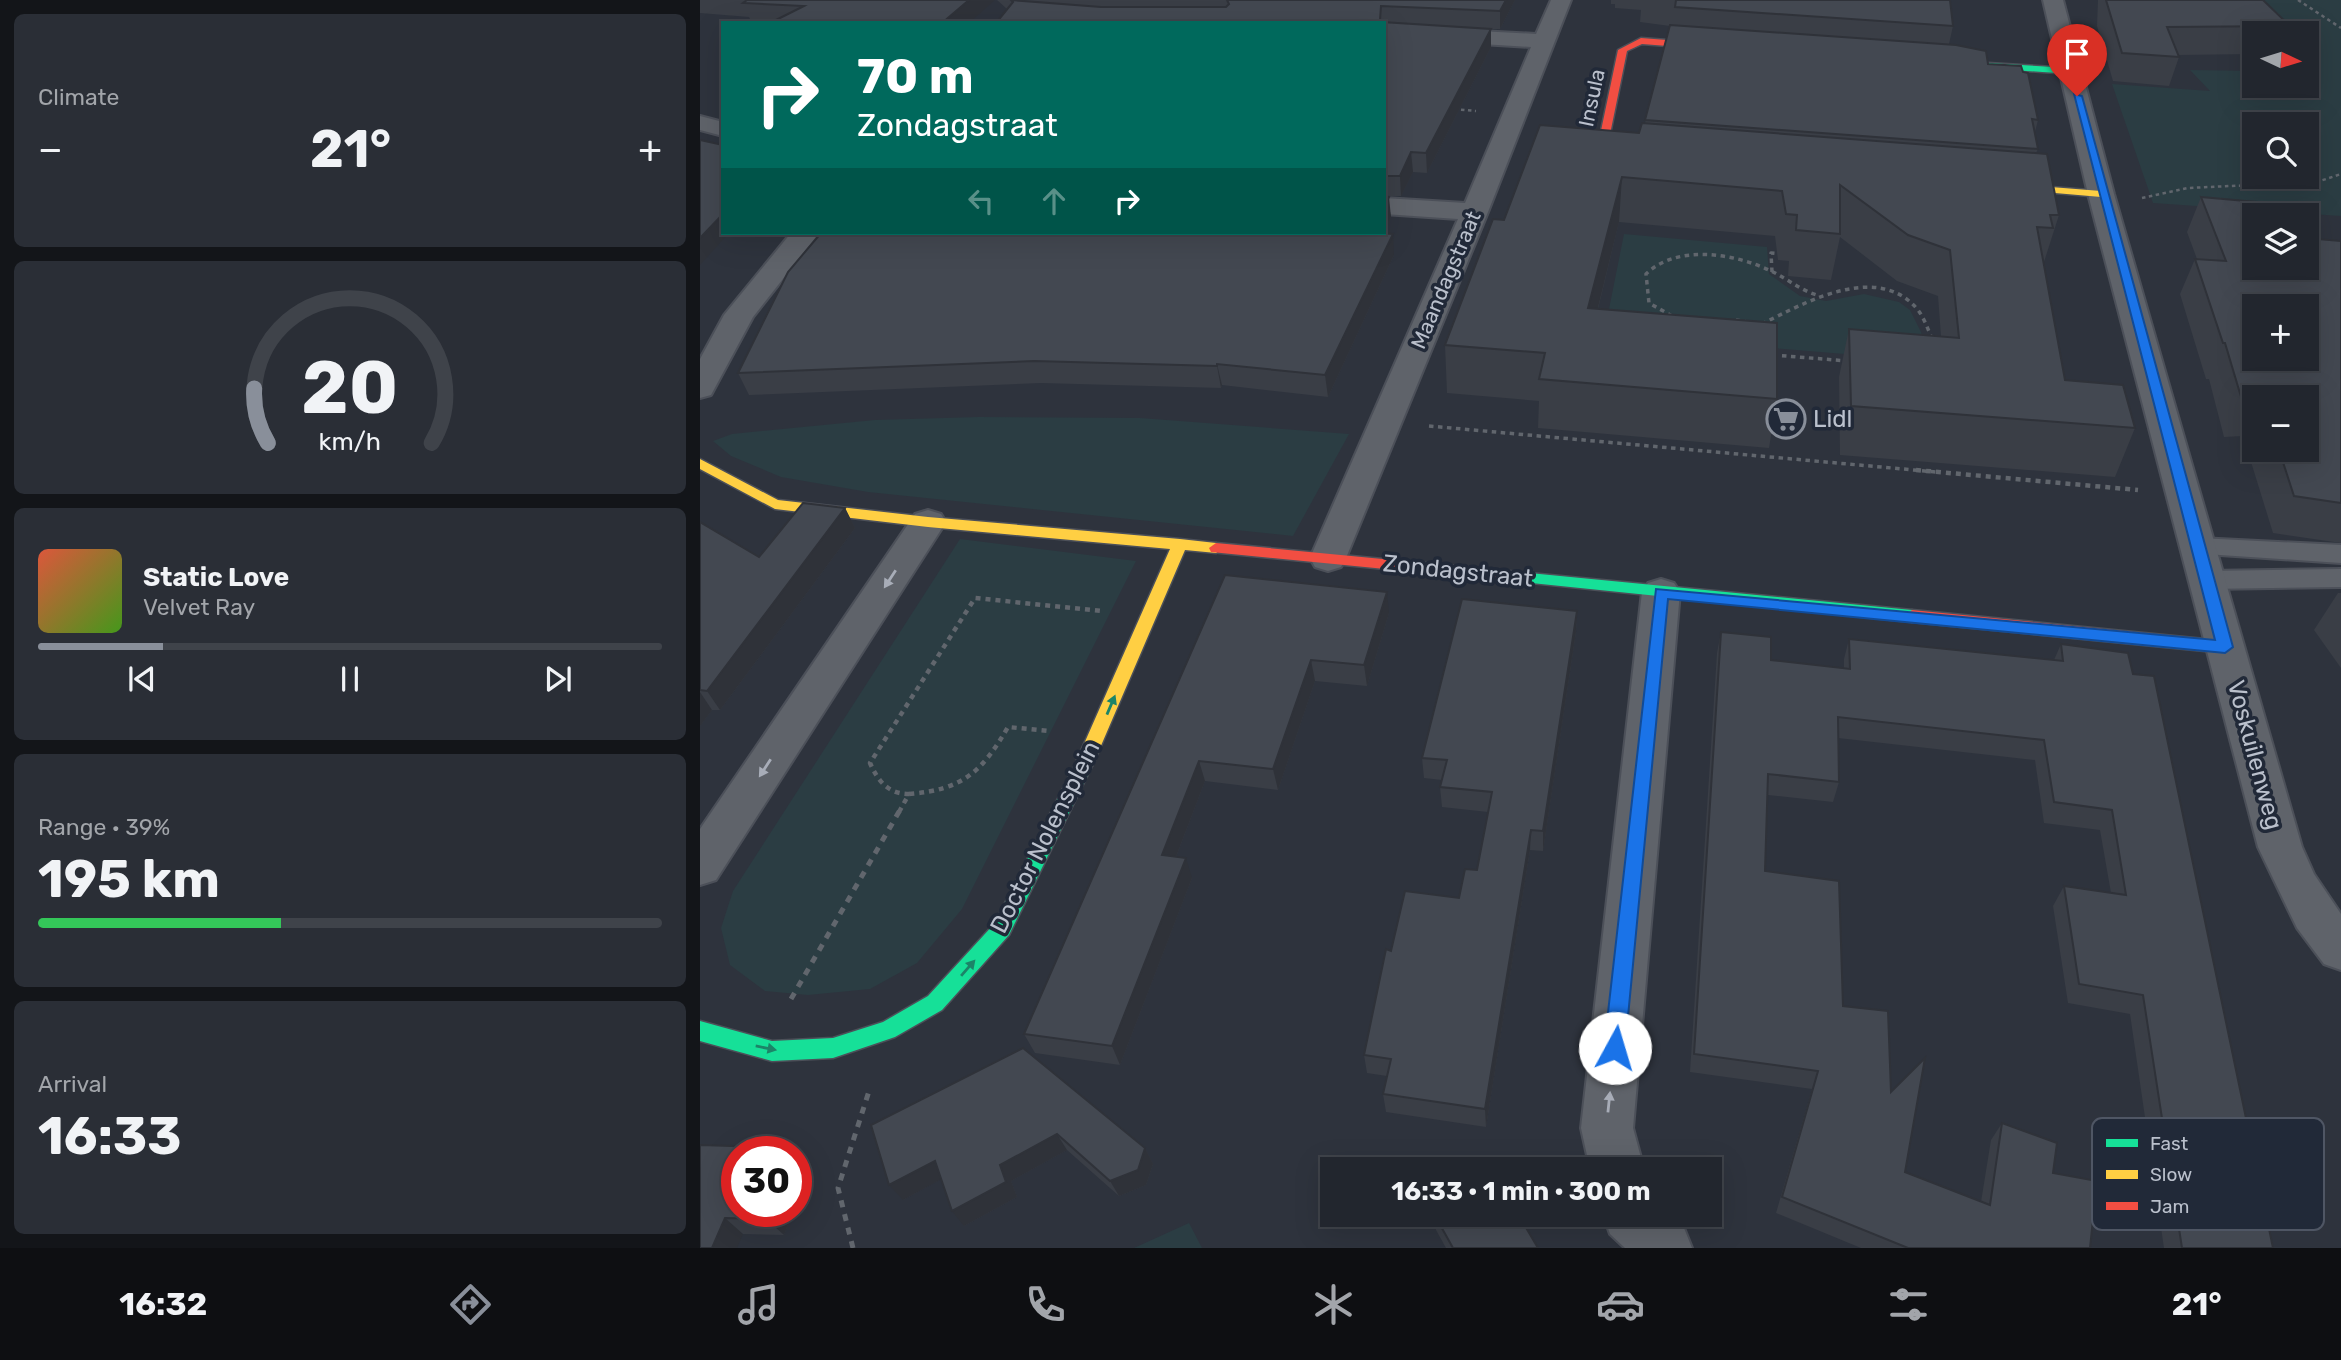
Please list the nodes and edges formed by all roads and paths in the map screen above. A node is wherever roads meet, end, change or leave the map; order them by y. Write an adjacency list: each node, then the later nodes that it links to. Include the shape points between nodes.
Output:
1 (1561, 0): 6 (street, Maandagstraat)
2 (2053, 0): 9 (street, Voskuilenweg)
3 (2298, 0): 4 (path)
4 (2341, 28)
5 (1386, 32): 6 (street)
6 (1546, 41): 11 (street, Maandagstraat)
7 (1737, 48): 14 (street, Insula, via 1641,41 1623,50 1603,145 1623,157)
8 (1956, 64): 9 (street)
9 (2071, 71): 17 (street, Voskuilenweg)
10 (1448, 109): 11 (path)
11 (1516, 113): 19 (street, Maandagstraat)
12 (700, 123): 13 (street)
13 (721, 128)
14 (1650, 159)
15 (2341, 174): 17 (path, via 2317,182 2188,188)
16 (1990, 185): 17 (street)
17 (2103, 199): 32 (street, Voskuilenweg)
18 (1386, 206): 19 (street)
19 (1475, 212): 37 (street, Maandagstraat)
20 (803, 235): 29 (street, via 739,315)
21 (1792, 254): 22 (path, via 1771,253)
22 (1772, 272): 23 (path, via 1799,290); 24 (path, via 1741,261 1702,256 1658,262 1646,274 1649,303)
23 (1820, 296): 25 (path, via 1759,325); 26 (path, via 1856,289 1884,290 1918,309)
24 (1680, 318)
25 (1734, 321)
26 (1935, 345)
27 (1760, 355): 28 (path)
28 (1853, 361)
29 (700, 388)
30 (1444, 428): 32 (path)
31 (700, 463): 33 (street, Zondagstraat, via 775,504)
32 (2185, 494): 35 (street, Voskuilenweg)
33 (928, 522): 34 (street, Zondagstraat); 45 (street, one-way to 45)
34 (1180, 544): 37 (street, Zondagstraat); 41 (street, Doctor Nolensplein)
35 (2199, 547): 36 (lane); 39 (street, Voskuilenweg)
36 (2341, 554)
37 (1328, 558): 40 (street, Zondagstraat)
38 (2341, 578): 39 (lane)
39 (2207, 580): 42 (street, Voskuilenweg)
40 (1661, 592): 42 (street, Zondagstraat); 50 (street, one-way to 40, via 1607,1128)
41 (1148, 617): 43 (street, Doctor Nolensplein, one-way to 41); 44 (path, via 975,598 870,763 878,782)
42 (2225, 647): 46 (street, Voskuilenweg, via 2289,870 2317,921)
43 (1098, 736): 44 (path, via 1008,727 991,758 968,781 928,794); 47 (street, Doctor Nolensplein, one-way to 43, via 935,1003 1002,929)
44 (909, 794): 49 (path, via 793,994)
45 (700, 866)
46 (2341, 949)
47 (888, 1030): 49 (street, Doctor Nolensplein, via 833,1048); 52 (path, via 838,1188)
48 (700, 1031): 49 (street, Doctor Nolensplein, one-way to 49)
49 (772, 1051)
50 (1614, 1157)
51 (1643, 1227): 53 (street)
52 (853, 1248)
53 (1664, 1248)

